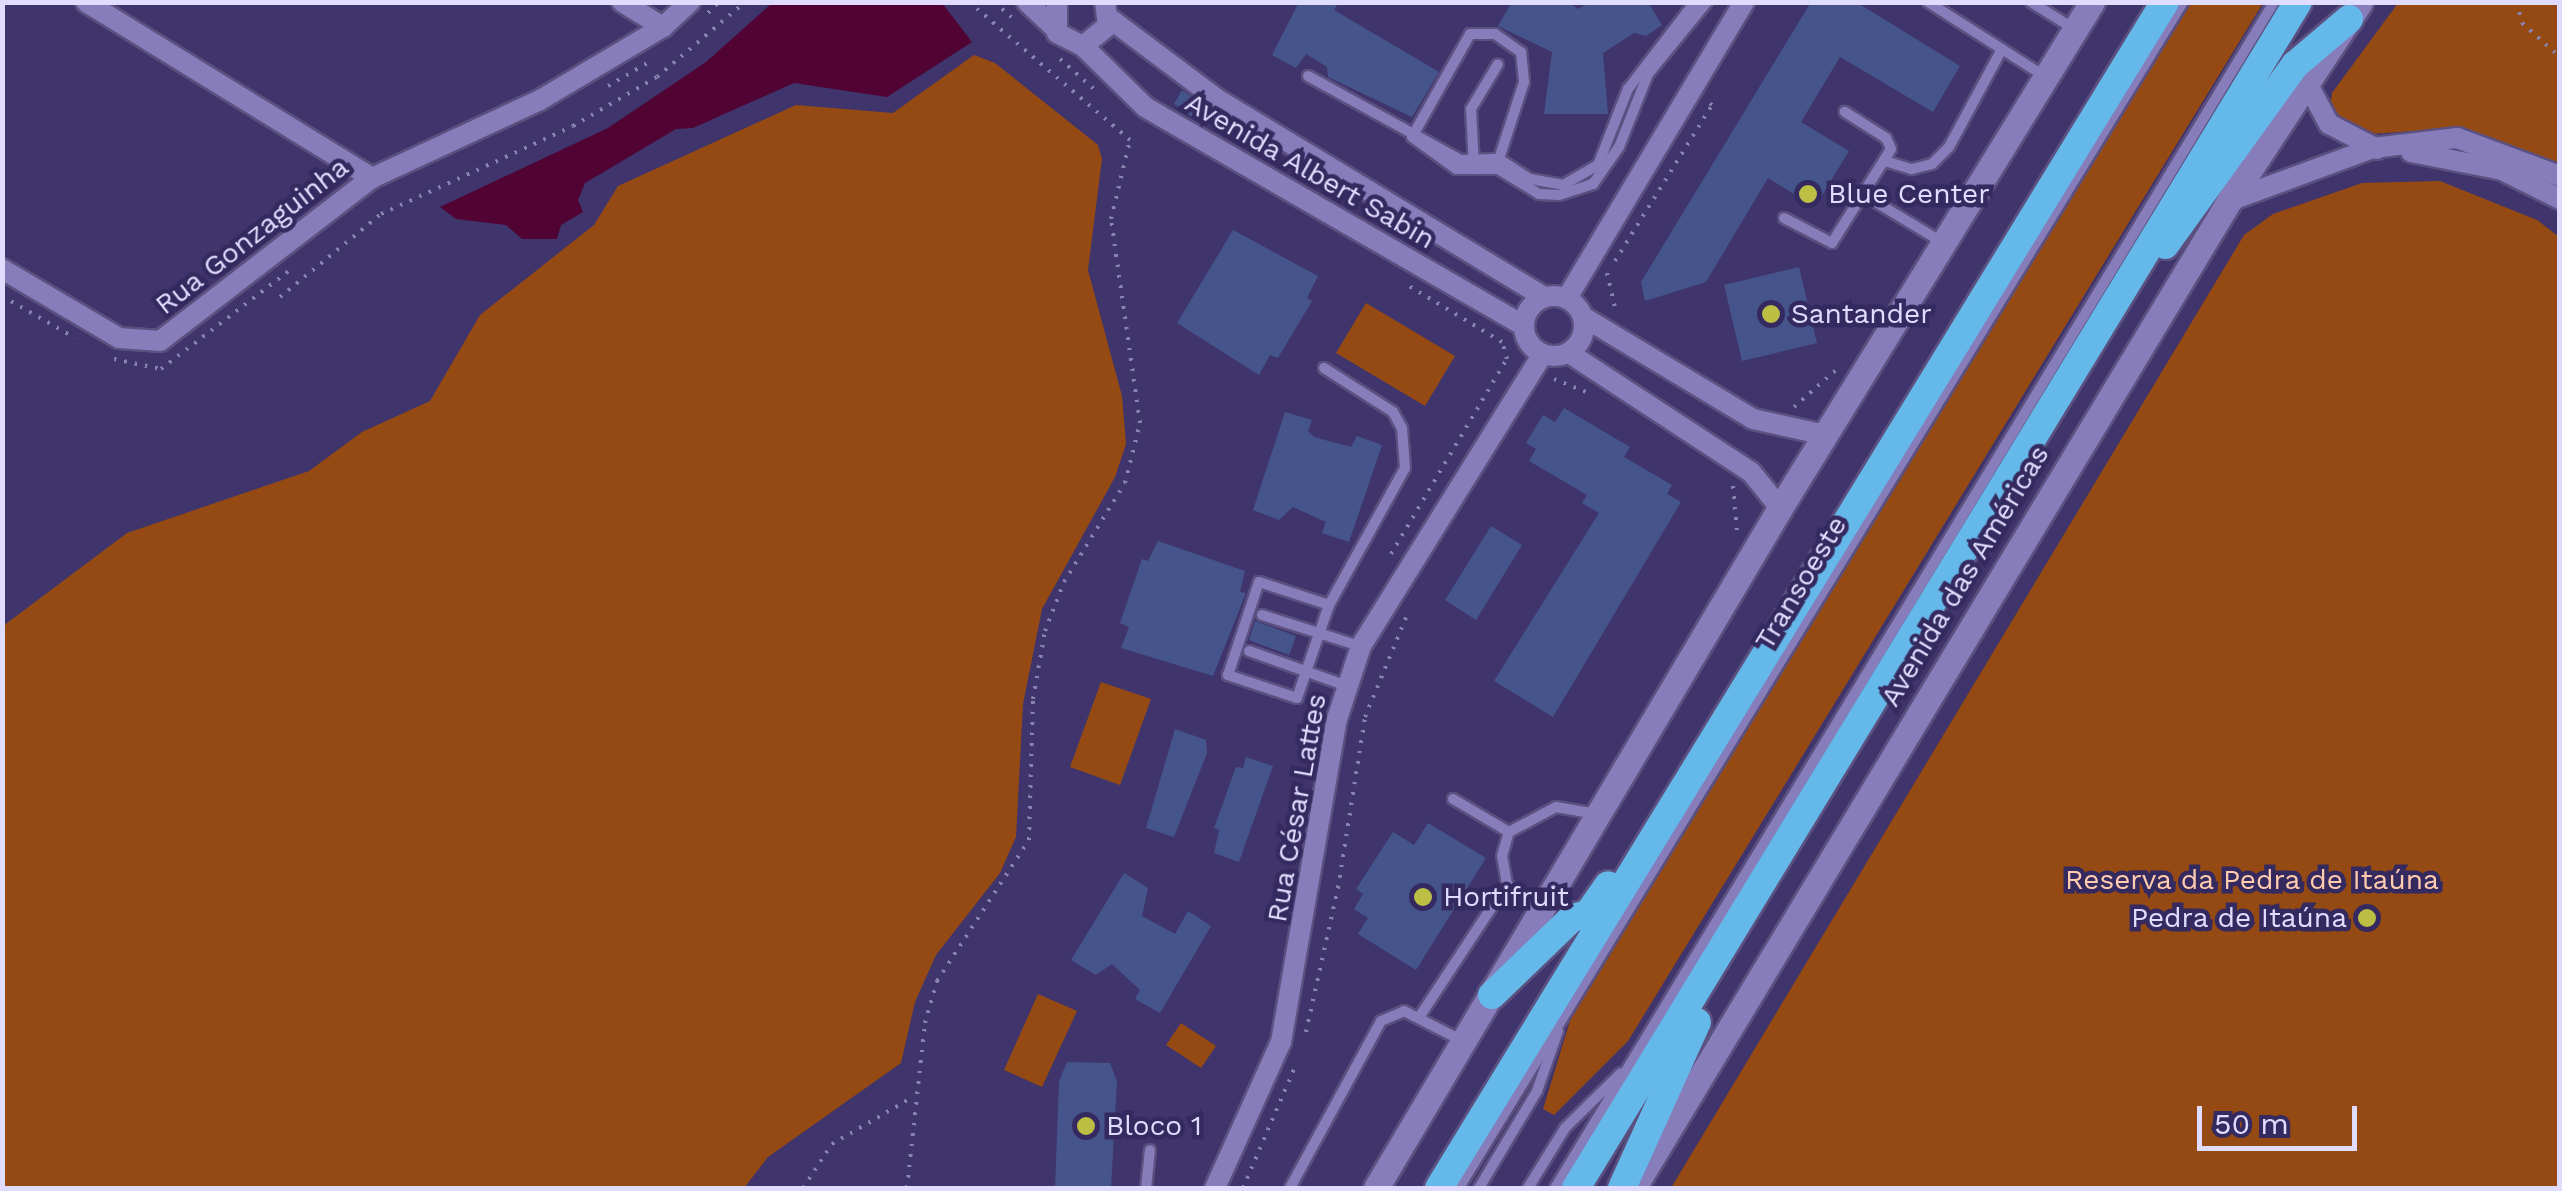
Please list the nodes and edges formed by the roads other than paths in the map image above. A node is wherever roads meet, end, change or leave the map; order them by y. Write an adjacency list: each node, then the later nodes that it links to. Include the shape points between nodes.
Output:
1 (86, 2): 36 (street)
2 (622, 2): 20 (street)
3 (1057, 2): 19 (street)
4 (1695, 2): 32 (lane, via 1633,80 1604,155 1589,173 1549,186)
5 (1707, 2): 34 (lane, via 1648,74 1620,147 1593,184 1559,196 1539,194 1498,169)
6 (1744, 2): 45 (street)
7 (1928, 2): 24 (lane)
8 (2031, 2): 21 (lane)
9 (2092, 2): 21 (main road)
10 (2148, 2): 22 (highway)
11 (2165, 2): 22 (highway)
12 (2183, 2): 69 (lane, Transoeste)
13 (2274, 2): 71 (lane)
14 (2298, 2): 43 (highway, Avenida das Américas)
15 (1107, 10): 23 (street, via 1098,40); 44 (street, Avenida Albert Sabin, via 1217,98)
16 (2355, 11): 28 (main road, Avenida das Américas); 43 (highway, via 2295,65 2171,239)
17 (695, 12): 20 (street, Rua Gonzaguinha)
18 (1021, 12): 19 (street)
19 (1053, 26): 23 (street, Avenida Albert Sabin, via 1062,39)
20 (664, 27): 36 (street, Rua Gonzaguinha, via 540,100)
21 (2074, 30): 27 (main road)
22 (2140, 42): 61 (highway)
23 (1083, 46): 47 (street, Avenida Albert Sabin, via 1144,107)
24 (2002, 49): 27 (lane); 33 (lane, via 1949,147 1932,164 1912,169)
25 (1498, 64): 34 (lane, via 1471,108)
26 (1308, 76): 30 (lane)
27 (2045, 76): 41 (main road)
28 (2307, 82): 31 (street, via 2329,124); 39 (main road, Avenida das Américas)
29 (1845, 112): 33 (lane, via 1890,141)
30 (1412, 137): 32 (lane, via 1470,34 1495,34 1521,52 1524,82); 34 (lane)
31 (2373, 148): 35 (street, via 2458,138); 38 (street, via 2502,170); 39 (street)
32 (1498, 159): 34 (lane)
33 (1885, 161): 37 (lane)
34 (1474, 166)
35 (2560, 176)
36 (372, 178): 42 (street, Rua Gonzaguinha, via 160,342 119,338)
37 (1864, 195): 40 (lane, via 1828,244); 41 (lane)
38 (2560, 199)
39 (2229, 202): 84 (main road, Avenida das Américas)
40 (1784, 218)
41 (1942, 242): 51 (main road)
42 (2, 269)
43 (2133, 271): 65 (highway, Avenida das Américas)
44 (1544, 297): 45 (street); 47 (street, via 1529,308)
45 (1568, 298): 46 (street)
46 (1584, 318): 48 (street, via 1582,338); 51 (street, via 1753,419)
47 (1524, 326): 49 (street, via 1529,343)
48 (1569, 353): 49 (street); 52 (street, via 1752,472)
49 (1543, 354): 56 (street, Rua César Lattes)
50 (1324, 368): 53 (lane, via 1393,412 1402,428 1405,468)
51 (1825, 435): 52 (main road)
52 (1780, 508): 62 (main road)
53 (1328, 605): 55 (lane); 58 (lane, via 1259,582 1228,674 1297,698)
54 (1262, 615): 55 (lane)
55 (1319, 634): 56 (lane); 58 (lane)
56 (1361, 646): 59 (street, Rua César Lattes)
57 (1249, 651): 58 (lane)
58 (1307, 670): 59 (lane)
59 (1347, 686): 74 (street, Rua César Lattes, via 1281,1042)
60 (1453, 798): 63 (lane)
61 (1670, 813): 67 (highway, via 1632,848 1588,914 1572,918); 77 (highway)
62 (1597, 814): 63 (lane, via 1556,806); 66 (main road)
63 (1509, 832): 64 (lane, via 1502,856)
64 (1507, 884): 66 (lane); 68 (lane)
65 (1752, 902): 82 (highway, Avenida das Américas); 83 (highway, via 1747,929)
66 (1538, 913): 67 (main road)
67 (1492, 995): 70 (main road)
68 (1420, 1016): 70 (lane); 75 (lane, via 1394,1012 1380,1020)
69 (1562, 1016): 78 (lane, Transoeste); 79 (lane, via 1537,1091)
70 (1464, 1042): 76 (main road)
71 (1631, 1064): 80 (lane, via 1565,1128); 81 (lane)
72 (1150, 1150): 73 (lane)
73 (1146, 1188)
74 (1215, 1188)
75 (1290, 1188)
76 (1376, 1188)
77 (1439, 1188)
78 (1460, 1188)
79 (1479, 1188)
80 (1528, 1188)
81 (1555, 1188)
82 (1576, 1188)
83 (1622, 1188)
84 (1633, 1188)

